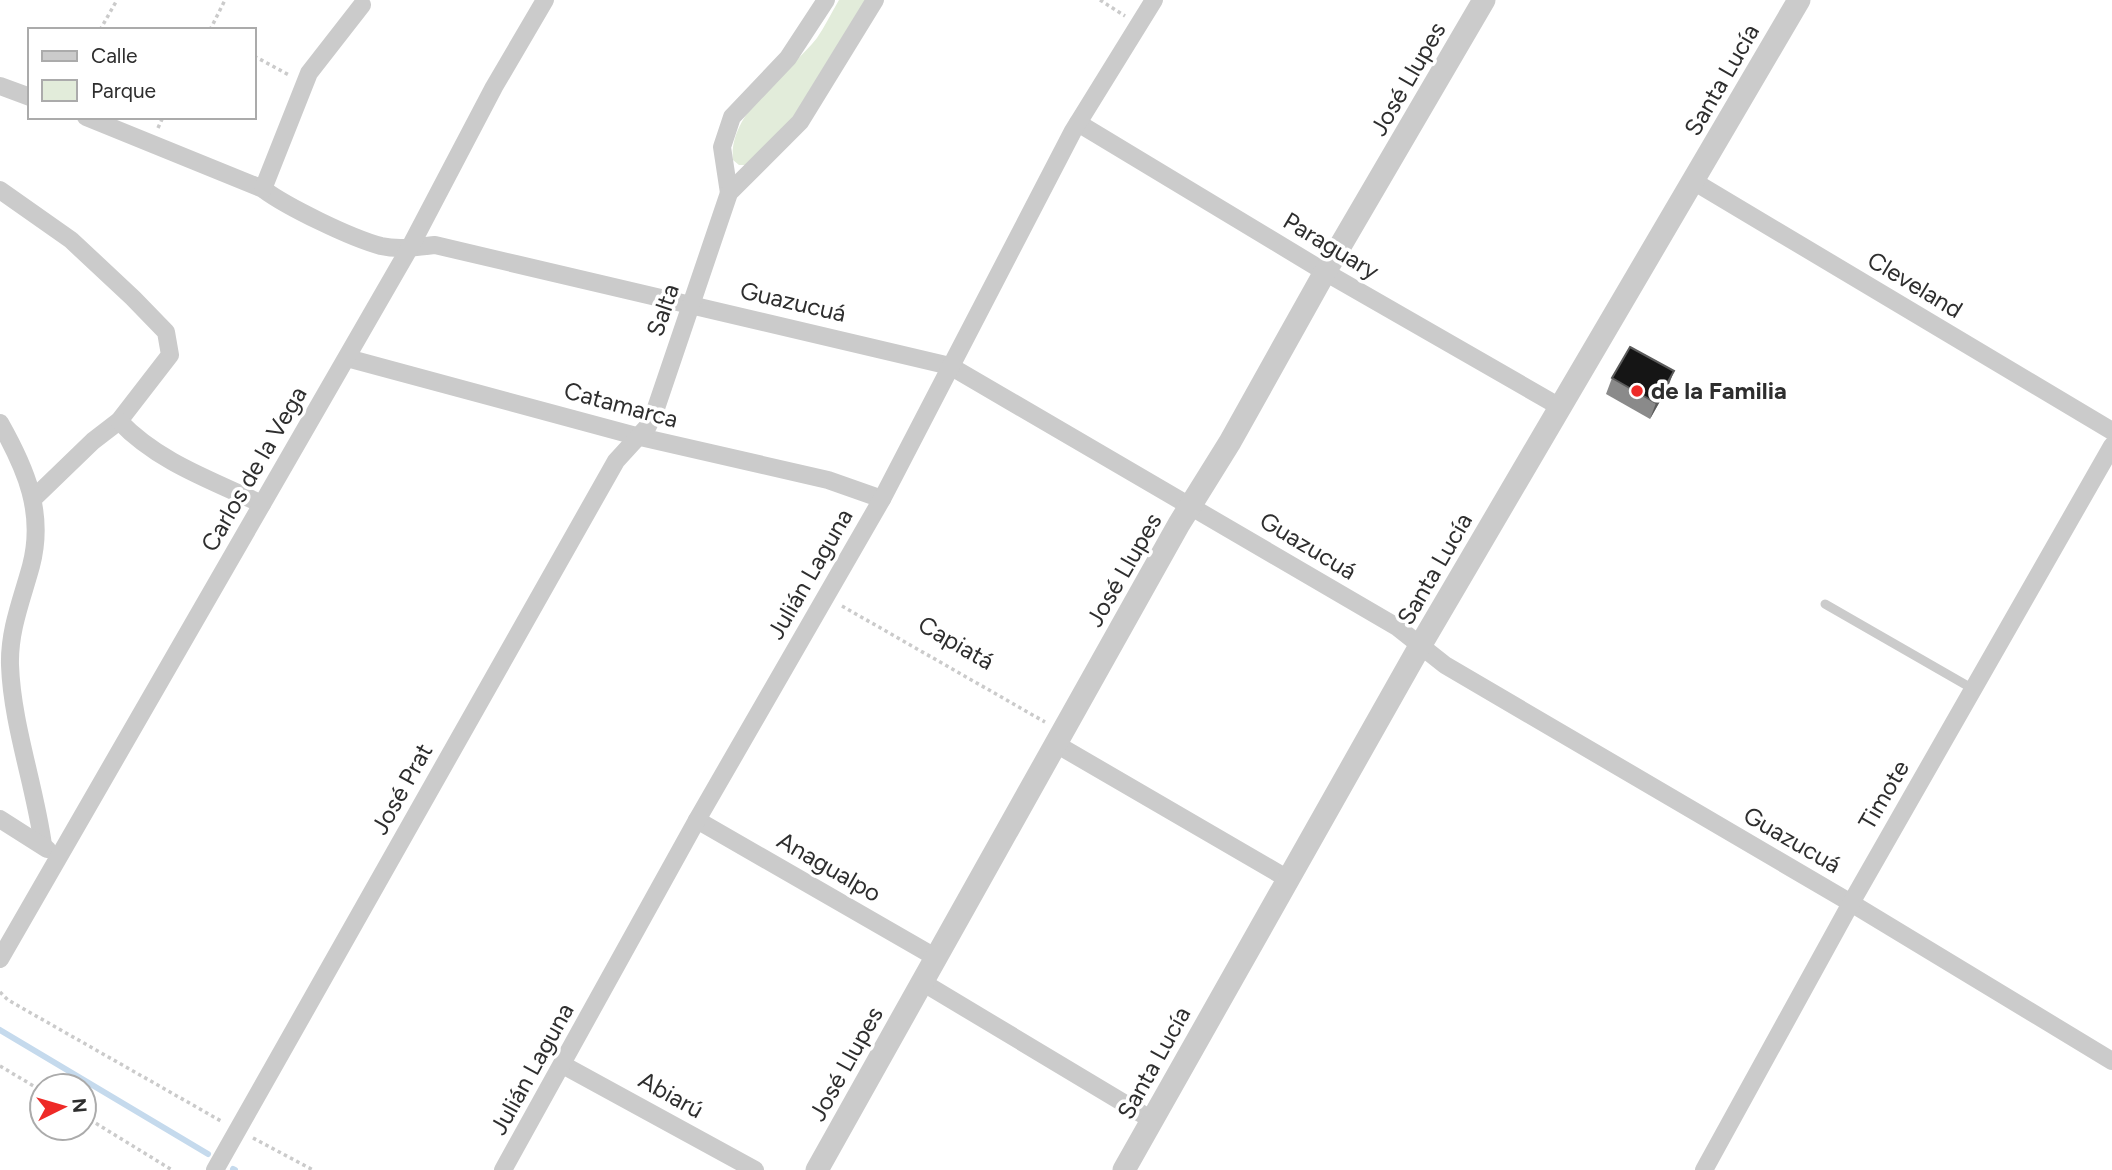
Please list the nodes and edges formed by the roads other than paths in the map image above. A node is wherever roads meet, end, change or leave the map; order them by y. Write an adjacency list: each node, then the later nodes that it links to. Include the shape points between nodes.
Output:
1 (826, 0): 15 (street, Salta, via 788,58 732,117 722,147)
2 (875, 0): 15 (street, Salta, via 800,122)
3 (1154, 0): 11 (street, Julián Laguna)
4 (1484, 0): 17 (street, José Llupes)
5 (1799, 0): 12 (street, Santa Lucía)
6 (538, 2): 16 (street, Carlos de la Vega)
7 (362, 5): 13 (street, via 304,83)
8 (0, 86): 9 (street)
9 (28, 96)
10 (91, 119): 13 (street, Guazucuá)
11 (1078, 124): 17 (street, Paraguary); 20 (street, Julián Laguna)
12 (1693, 181): 21 (street, Santa Lucía); 24 (street, Cleveland)
13 (263, 189): 16 (street, Guazucuá, via 281,203 380,246)
14 (0, 190): 22 (street, via 71,240 166,332 170,355)
15 (729, 193): 18 (street, Salta)
16 (409, 248): 18 (street, Guazucuá, via 435,244); 19 (street, Carlos de la Vega)
17 (1325, 272): 21 (street, Paraguary); 30 (street, José Llupes)
18 (691, 303): 20 (street, Guazucuá); 25 (street, Salta, via 655,411)
19 (347, 358): 25 (street, Catamarca); 29 (street, Carlos de la Vega)
20 (950, 366): 28 (street, Julián Laguna); 30 (street, Guazucuá)
21 (1560, 407): 32 (street, Santa Lucía)
22 (119, 421): 27 (street); 29 (street, via 171,462)
23 (0, 424): 27 (street, via 24,467)
24 (2112, 431)
25 (636, 436): 28 (street, Catamarca, via 828,480); 47 (street, José Prat, via 616,461)
26 (2112, 446): 33 (street, Timote)
27 (34, 498): 37 (street, via 35,547 13,628 10,666)
28 (882, 499): 36 (street, Julián Laguna)
29 (262, 503): 38 (street, Carlos de la Vega)
30 (1191, 507): 32 (street, Guazucuá, via 1397,627); 34 (street, José Llupes)
31 (1825, 604): 33 (lane)
32 (1420, 646): 39 (street, Santa Lucía); 40 (street, Guazucuá, via 1445,665)
33 (1973, 690): 40 (street, Timote)
34 (1059, 738): 39 (street); 41 (street, José Llupes)
35 (0, 818): 37 (street)
36 (697, 820): 41 (street, Anagualpo); 45 (street, Julián Laguna)
37 (43, 845): 38 (street)
38 (58, 858): 42 (street, Carlos de la Vega)
39 (1288, 879): 46 (street, Santa Lucía)
40 (1851, 903): 44 (street, Guazucuá); 52 (street, Timote)
41 (936, 957): 43 (street, José Llupes)
42 (0, 959)
43 (922, 982): 46 (street); 50 (street, José Llupes)
44 (2112, 1061)
45 (563, 1065): 48 (street, Julián Laguna); 49 (street, Abiarú)
46 (1152, 1120): 51 (street, Santa Lucía)
47 (215, 1170)
48 (503, 1170)
49 (755, 1170)
50 (817, 1170)
51 (1124, 1170)
52 (1704, 1170)

